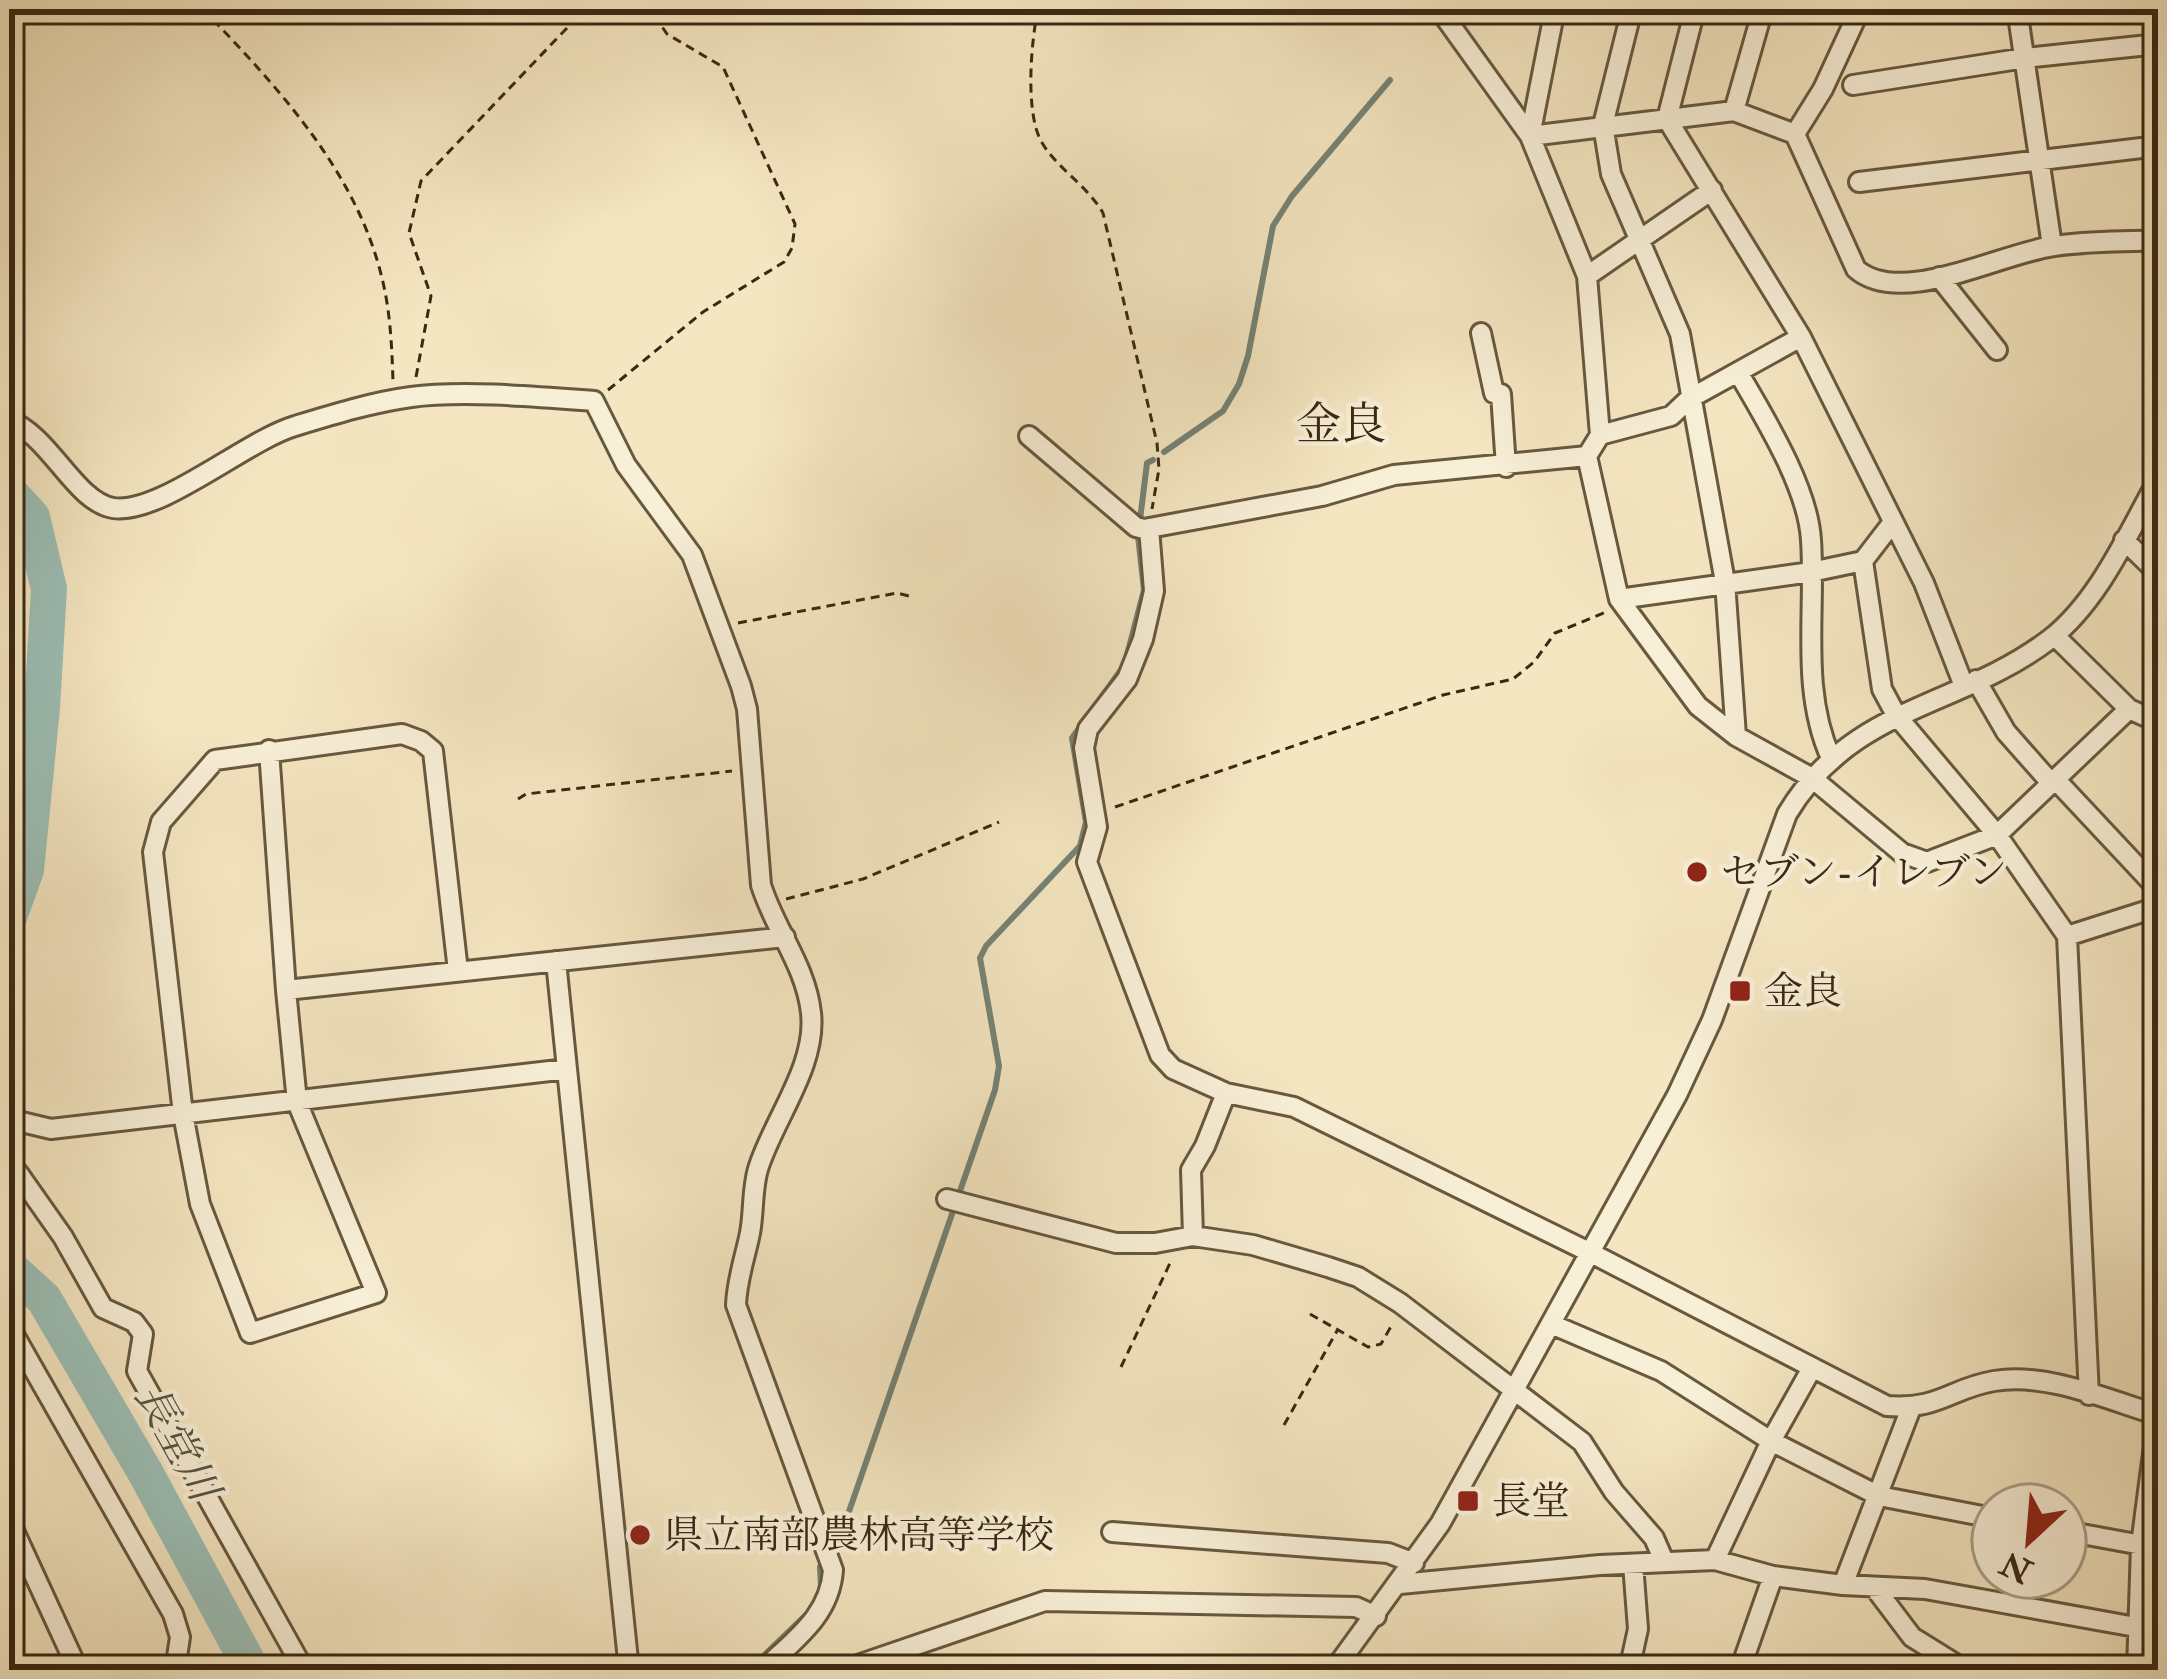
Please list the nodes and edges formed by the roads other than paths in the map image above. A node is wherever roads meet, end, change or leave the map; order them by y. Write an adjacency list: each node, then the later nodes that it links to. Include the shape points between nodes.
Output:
1 (1435, 9): 15 (street)
2 (1555, 9): 15 (street)
3 (1632, 9): 13 (street)
4 (1695, 9): 12 (street)
5 (1763, 9): 11 (street)
6 (1860, 9): 14 (street)
7 (2018, 9): 9 (street)
8 (2158, 44): 9 (street)
9 (2025, 58): 10 (street); 17 (street)
10 (1853, 85)
11 (1735, 111): 12 (street); 14 (street)
12 (1667, 118): 13 (street); 19 (street)
13 (1604, 125): 15 (street); 20 (street, via 1611,174)
14 (1795, 134): 24 (street, via 1856,269 1876,282)
15 (1530, 136): 23 (street)
16 (2158, 146): 17 (street)
17 (2040, 161): 18 (street); 22 (street)
18 (1859, 182)
19 (1712, 190): 20 (street); 26 (street)
20 (1640, 238): 23 (street); 29 (street, via 1680,334)
21 (2158, 240): 22 (street)
22 (2052, 246): 24 (street)
23 (1587, 276): 31 (street)
24 (1939, 277): 27 (street)
25 (1481, 333): 34 (street, via 1494,393 1501,394)
26 (1801, 337): 28 (street); 36 (street)
27 (1996, 350)
28 (1738, 371): 29 (street); 40 (street, via 1784,450 1812,535)
29 (1689, 399): 31 (street, via 1670,416); 42 (street)
30 (9, 421): 58 (street, via 109,508 141,507 290,427 403,399 594,401 626,464 692,555 719,627 744,698 761,885)
31 (1600, 435): 33 (street)
32 (1029, 436): 37 (street)
33 (1587, 456): 34 (street); 43 (street)
34 (1507, 467): 37 (street, via 1394,475)
35 (2158, 480): 38 (street)
36 (1894, 522): 39 (street); 45 (street)
37 (1143, 528): 63 (street, via 1154,591 1143,639 1084,748 1097,827 1087,862 1160,1055)
38 (2124, 540): 41 (street); 44 (street)
39 (1863, 560): 40 (street); 47 (street, via 1882,689)
40 (1811, 572): 42 (street); 51 (street, via 1816,726)
41 (2158, 573)
42 (1725, 582): 43 (street); 49 (street)
43 (1621, 602): 49 (street, via 1698,706)
44 (2055, 636): 45 (street); 46 (street)
45 (1970, 683): 47 (street); 53 (street)
46 (2129, 709): 48 (street); 53 (street)
47 (1896, 716): 51 (street); 54 (street)
48 (2158, 722)
49 (1736, 736): 52 (street)
50 (269, 750): 60 (street, via 402,734 433,752); 61 (street); 65 (street, via 215,760 161,822 153,852)
51 (1831, 758): 52 (street)
52 (1812, 778): 54 (street, via 1901,854 1927,862); 70 (street, via 1787,814 1686,1077)
53 (2053, 781): 54 (street); 55 (street)
54 (1997, 835): 57 (street)
55 (2158, 890)
56 (2158, 907): 57 (street)
57 (2067, 936): 75 (street)
58 (785, 937): 59 (street); 99 (street, via 805,980 808,1049 757,1172 736,1305 832,1570 832,1589 820,1614)
59 (556, 961): 60 (street); 62 (street)
60 (458, 971): 61 (street)
61 (286, 990): 64 (street)
62 (567, 1070): 64 (street); 98 (street)
63 (1226, 1093): 69 (street, via 1191,1170); 70 (street, via 1294,1107)
64 (297, 1102): 65 (street); 65 (street, via 376,1293 250,1333 200,1204)
65 (183, 1114): 66 (street, via 51,1130)
66 (9, 1119)
67 (9, 1166): 97 (street, via 103,1308 142,1334 137,1371)
68 (957, 1202): 69 (street, via 1115,1243)
69 (1188, 1236): 74 (street, via 1252,1245 1358,1277)
70 (1591, 1253): 71 (street); 73 (street)
71 (1551, 1324): 74 (street); 77 (street, via 1660,1371)
72 (9, 1326): 96 (street, via 173,1614 180,1637)
73 (1812, 1368): 76 (street, via 1887,1406); 77 (street)
74 (1514, 1392): 85 (street, via 1582,1442); 86 (street)
75 (2090, 1395): 76 (street, via 2006,1380); 83 (street, via 2158,1415)
76 (1911, 1408): 78 (street)
77 (1771, 1442): 78 (street); 84 (street)
78 (1880, 1496): 79 (street); 90 (street)
79 (1969, 1513)
80 (9, 1520): 95 (street)
81 (1112, 1532): 86 (street, via 1388,1553)
82 (2089, 1535): 83 (street)
83 (2149, 1546): 93 (street)
84 (1715, 1560): 85 (street); 88 (street)
85 (1664, 1561): 87 (street)
86 (1414, 1563): 89 (street)
87 (1634, 1564): 89 (street); 102 (street, via 1638,1629)
88 (1773, 1576): 90 (street); 103 (street)
89 (1400, 1584): 92 (street)
90 (1843, 1585): 91 (street)
91 (1875, 1588): 93 (street, via 1925,1589); 104 (street, via 1912,1637)
92 (1376, 1616): 100 (street, via 1356,1607 1045,1601); 101 (street)
93 (2136, 1627): 94 (street); 105 (street)
94 (2158, 1631)
95 (78, 1670)
96 (175, 1670)
97 (304, 1670)
98 (629, 1670)
99 (763, 1670)
100 (843, 1670)
101 (1334, 1670)
102 (1629, 1670)
103 (1740, 1670)
104 (1965, 1670)
105 (2137, 1670)

